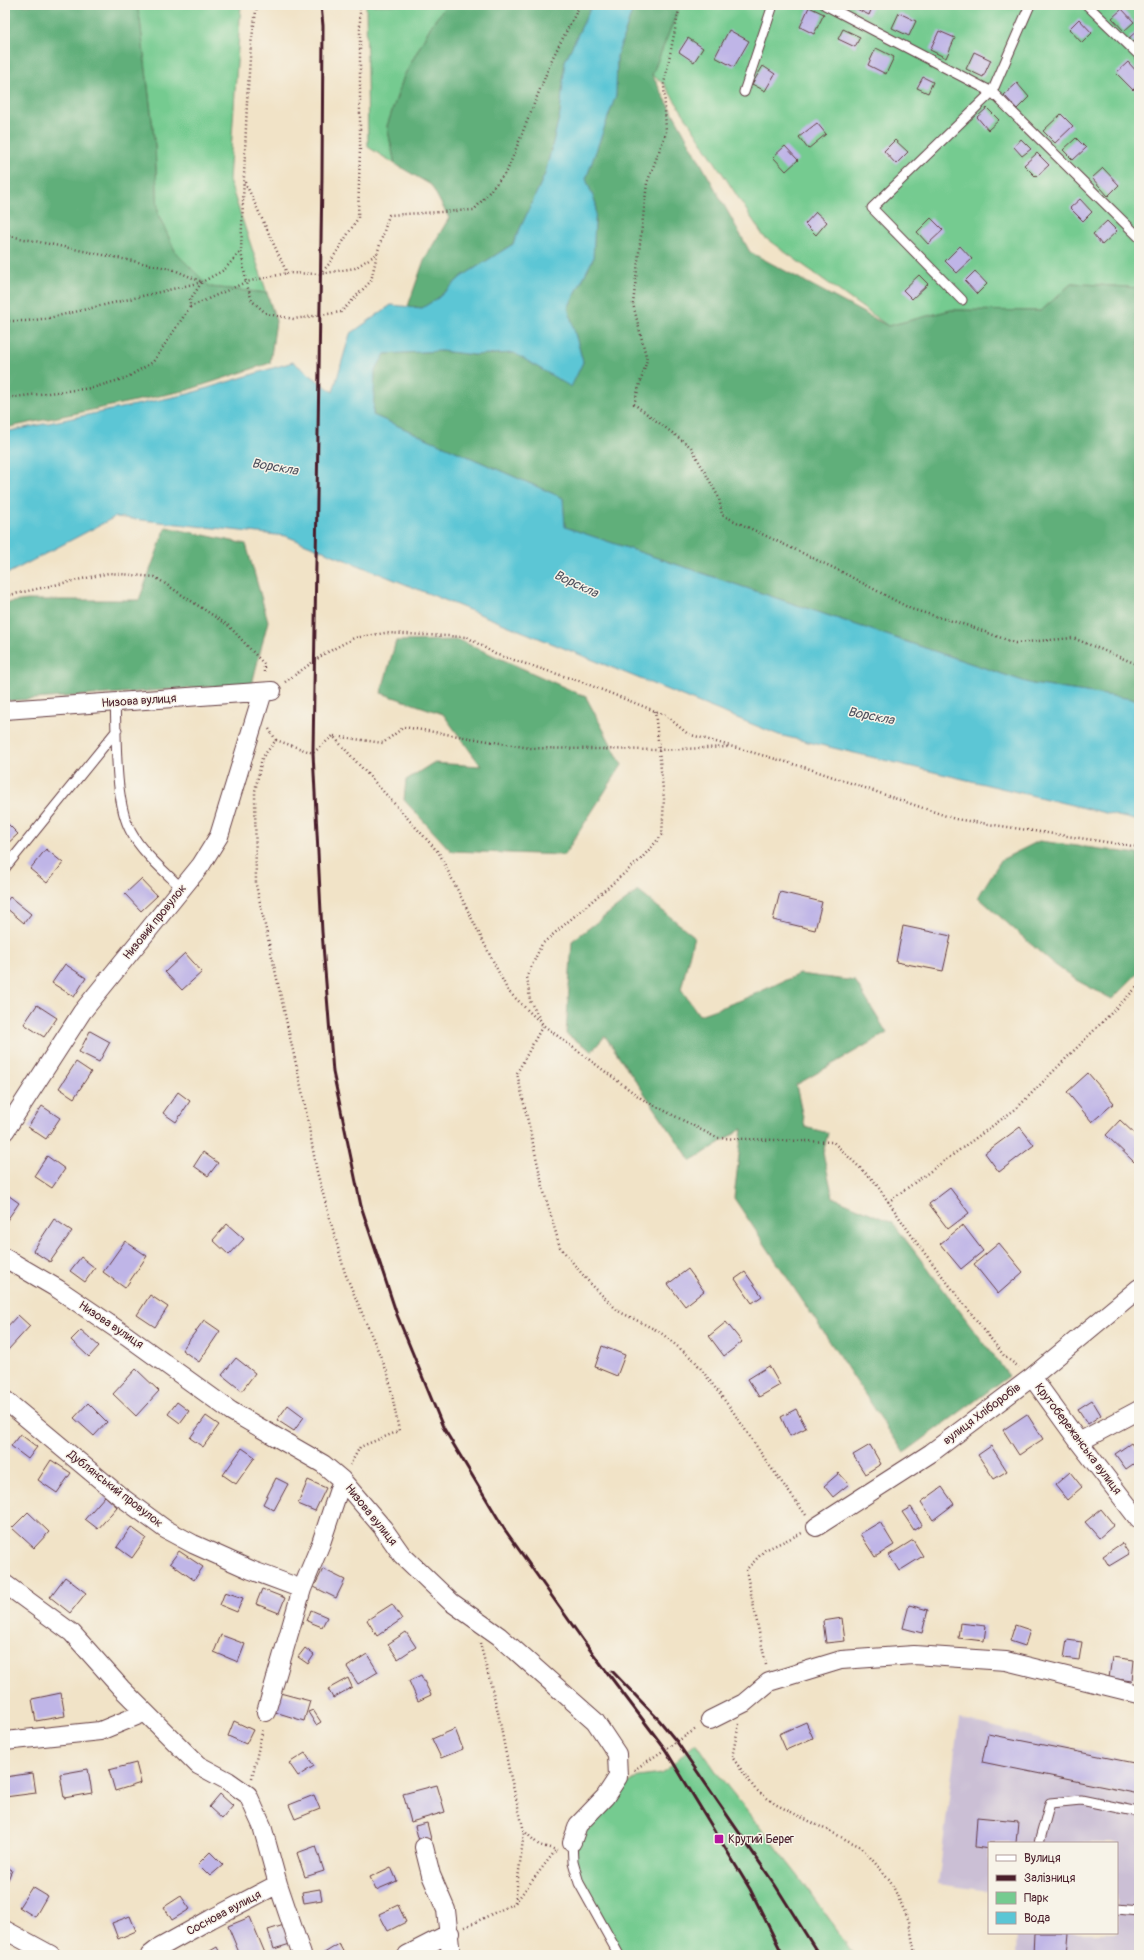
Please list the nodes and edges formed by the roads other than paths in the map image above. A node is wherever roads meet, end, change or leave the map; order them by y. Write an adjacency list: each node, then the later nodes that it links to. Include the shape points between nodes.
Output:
1 (773, 5): 6 (lane)
2 (825, 5): 7 (lane)
3 (1030, 5): 7 (lane)
4 (1087, 5): 5 (lane)
5 (1139, 55)
6 (744, 92)
7 (992, 92): 8 (lane); 9 (lane, via 872,208)
8 (1139, 237)
9 (962, 300)
10 (268, 692): 11 (street, Низова вулиця); 15 (street, Низовий провулок, via 219,836)
11 (115, 702): 12 (street, Низова вулиця); 13 (lane)
12 (5, 710)
13 (116, 730): 14 (lane); 15 (lane, via 119,791 125,821 140,846)
14 (5, 868)
15 (182, 889): 16 (street, Низовий провулок, via 82,1012)
16 (5, 1131)
17 (5, 1258): 23 (street, Низова вулиця, via 127,1336 231,1411 323,1464)
18 (1139, 1288): 19 (street, вулиця Хліборобів)
19 (1032, 1377): 22 (street, Крутобережанська вулиця); 25 (street, вулиця Хліборобів, via 931,1453)
20 (5, 1400): 27 (street, Дублянський провулок, via 120,1496 165,1528 193,1544 251,1570)
21 (1139, 1410): 22 (street)
22 (1079, 1442): 24 (street, Крутобережанська вулиця)
23 (342, 1480): 27 (street); 34 (street, Низова вулиця, via 383,1528 402,1555 451,1602 499,1636 595,1721 617,1754 618,1777 604,1797 578,1825)
24 (1139, 1520)
25 (816, 1527)
26 (5, 1584): 30 (street, via 72,1633)
27 (302, 1589): 29 (street)
28 (1139, 1694): 31 (street, via 1006,1661 914,1655 841,1660 769,1682 744,1703)
29 (266, 1712)
30 (144, 1713): 32 (street, via 100,1731); 37 (street, via 198,1765 248,1795 262,1826)
31 (710, 1720)
32 (5, 1741)
33 (1139, 1812): 35 (lane, via 1081,1800 1050,1803)
34 (572, 1842): 47 (lane, via 573,1862 579,1883)
35 (1039, 1842)
36 (424, 1847): 41 (street, via 431,1875 446,1910)
37 (278, 1884): 43 (street, Соснова вулиця); 44 (street)
38 (1118, 1909): 39 (lane)
39 (1139, 1911)
40 (5, 1930): 42 (street)
41 (450, 1933): 45 (street); 46 (street)
42 (51, 1955)
43 (150, 1955)
44 (302, 1955)
45 (407, 1955)
46 (451, 1955)
47 (619, 1955)

